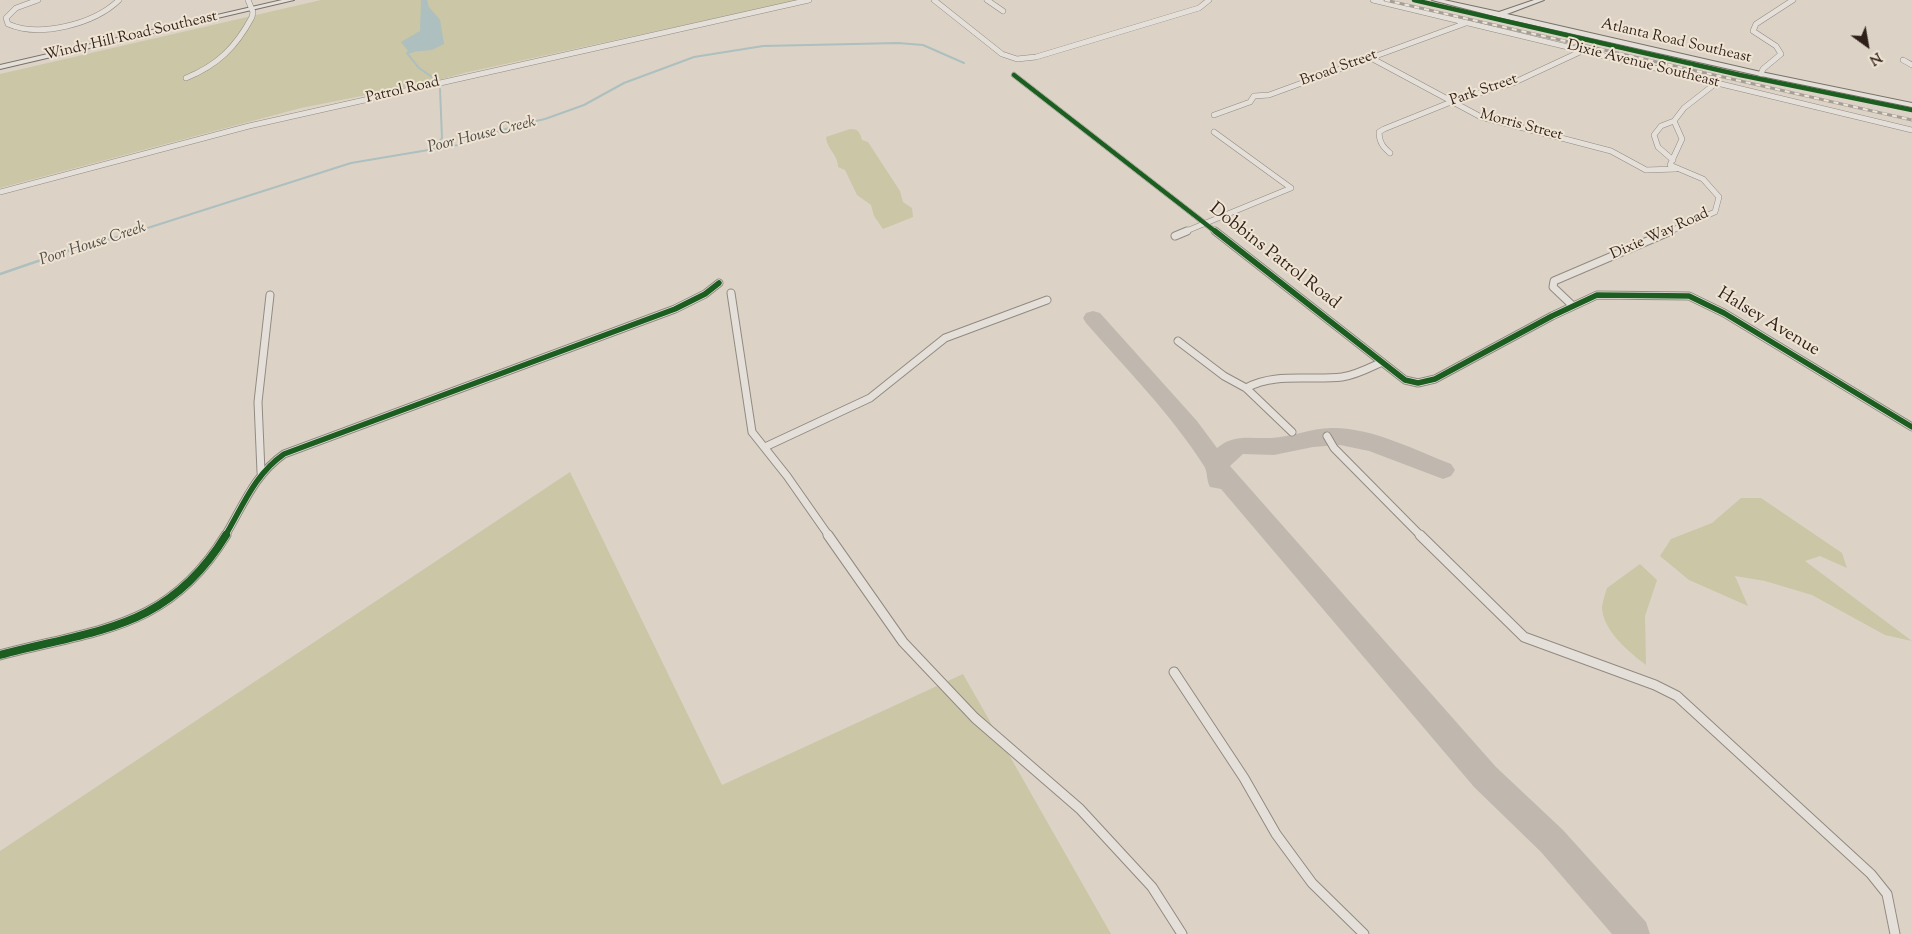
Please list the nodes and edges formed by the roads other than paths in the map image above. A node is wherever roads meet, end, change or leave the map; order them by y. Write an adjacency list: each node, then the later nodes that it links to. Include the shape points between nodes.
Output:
1 (38, 0): 2 (street, via 10,13 6,18 8,24 29,29 73,23 102,13)
2 (119, 0)
3 (268, 0): 13 (main road, Windy Hill Road Southeast)
4 (291, 0): 13 (main road, Windy Hill Road Southeast)
5 (809, 0): 36 (street, Patrol Road, via 249,126)
6 (934, 0): 8 (street, via 1002,54 1017,59 1036,58 1199,8)
7 (987, 0): 14 (street)
8 (1209, 0)
9 (1373, 0): 16 (street, Dixie Avenue Southeast)
10 (1435, 0): 15 (main road, Atlanta Road Southeast)
11 (1541, 0): 15 (main road)
12 (1793, 0): 23 (street, via 1756,24 1753,31 1776,46 1782,54)
13 (250, 4): 20 (main road, Windy Hill Road Southeast); 22 (main road, Windy Hill Road Southeast); 25 (street, via 251,20 229,54 212,67)
14 (1003, 11)
15 (1498, 15): 23 (main road, Atlanta Road Southeast)
16 (1466, 23): 17 (street, Dixie Avenue Southeast); 18 (street, Broad Street)
17 (1584, 50): 26 (street, Dixie Avenue Southeast); 27 (street, Park Street, via 1513,83)
18 (1370, 58): 27 (street, Morris Street); 29 (street, Broad Street, via 1269,95 1254,96 1250,102)
19 (1903, 60): 21 (street)
20 (0, 61)
21 (1912, 65)
22 (0, 67)
23 (1761, 74): 28 (main road, Atlanta Road Southeast)
24 (1014, 75): 37 (street, Dobbins Patrol Road)
25 (186, 78)
26 (1716, 83): 30 (street, via 1684,108); 31 (street, Dixie Avenue Southeast)
27 (1450, 102): 33 (street, Park Street, via 1380,132 1378,139); 35 (street, Morris Street, via 1494,121 1611,151 1646,170)
28 (1912, 105)
29 (1214, 115)
30 (1674, 121): 34 (street, via 1682,139); 34 (street, via 1661,126 1654,135 1658,147)
31 (1912, 130)
32 (1214, 132): 37 (street, via 1291,188)
33 (1390, 153)
34 (1673, 160): 35 (street, via 1670,165)
35 (1678, 169): 43 (street, Dixie Way Road, via 1703,179 1714,191 1719,197 1715,212 1554,281 1553,287)
36 (0, 192)
37 (1207, 225): 38 (street); 45 (street, Dobbins Patrol Road)
38 (1175, 236)
39 (719, 283): 52 (street, via 706,294 675,309 298,448)
40 (730, 293): 51 (street, via 749,423)
41 (270, 296): 52 (street, via 258,402)
42 (1047, 300): 51 (street, via 945,338 870,398)
43 (1573, 306): 46 (street, Halsey Avenue, via 1435,379 1418,383); 48 (street, Halsey Avenue, via 1597,294 1689,296 1703,301)
44 (1178, 341): 47 (street, via 1224,376)
45 (1382, 362): 46 (street, Dobbins Patrol Road); 47 (street, via 1343,377 1270,381)
46 (1405, 380)
47 (1246, 388): 49 (street)
48 (1912, 427)
49 (1292, 432)
50 (1327, 436): 57 (street, via 1334,448 1524,637 1655,684 1677,696 1871,874 1887,894)
51 (765, 447): 55 (street, via 903,642 975,718 1080,809 1152,888)
52 (261, 472): 53 (street, via 224,539 185,588 168,603 130,623)
53 (0, 655)
54 (1174, 672): 56 (street, via 1244,778 1276,834 1312,883)
55 (1182, 934)
56 (1364, 934)
57 (1895, 934)

